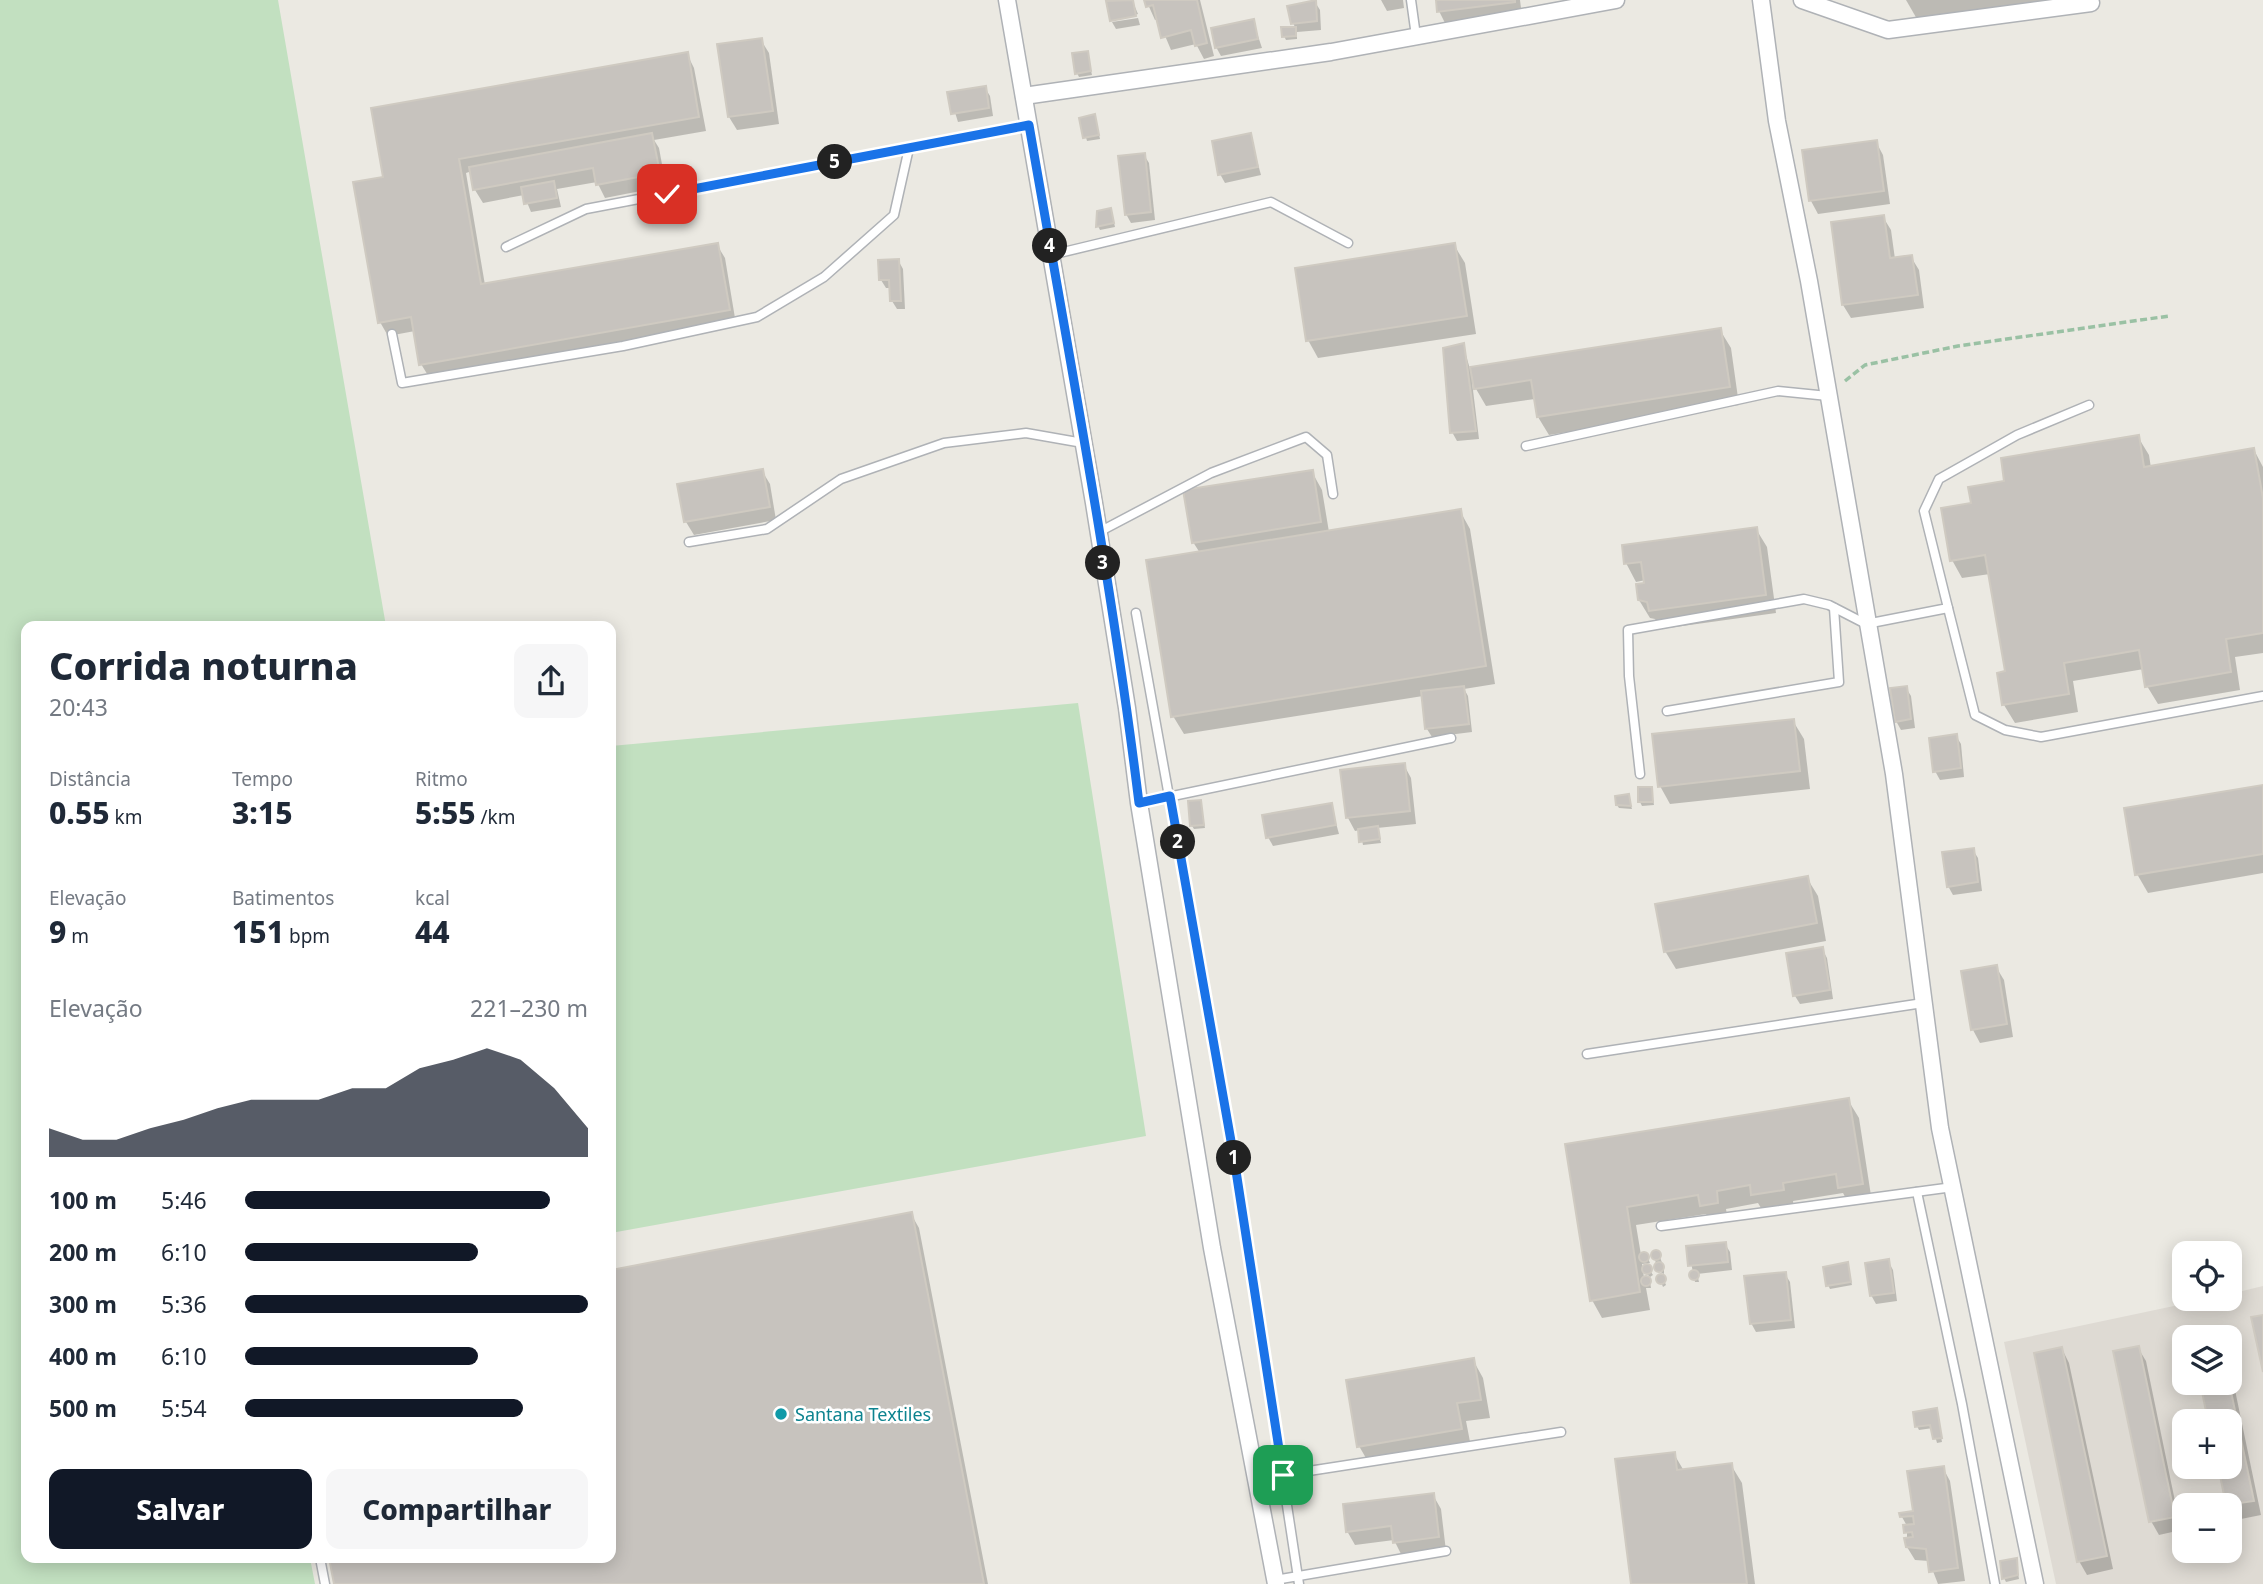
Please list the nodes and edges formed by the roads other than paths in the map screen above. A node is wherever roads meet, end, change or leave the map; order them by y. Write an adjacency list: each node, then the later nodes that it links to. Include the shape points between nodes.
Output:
1 (1007, 0): 8 (street)
2 (1411, 0): 7 (lane)
3 (1616, 0): 7 (street)
4 (1761, 0): 15 (street, via 1777,121)
5 (1802, 0): 6 (street, via 1888,30)
6 (2091, 3)
7 (1416, 36): 8 (street)
8 (1024, 96): 9 (street)
9 (1029, 125): 10 (lane); 13 (street)
10 (909, 148): 12 (lane, via 586,209); 14 (lane, via 894,215 824,277 757,317 623,346 402,383)
11 (1348, 243): 13 (lane, via 1271,202)
12 (506, 247)
13 (1051, 255): 17 (street)
14 (392, 334)
15 (1828, 396): 18 (lane, via 1778,391); 25 (street)
16 (2089, 405): 23 (lane, via 2017,435 1939,479 1924,511)
17 (1083, 443): 20 (street); 21 (lane, via 1026,433 944,443 841,479 766,529)
18 (1525, 446)
19 (1333, 495): 20 (lane, via 1327,455 1306,437 1211,473)
20 (1098, 532): 31 (street)
21 (689, 541)
22 (1834, 608): 25 (lane); 27 (lane, via 1839,682); 29 (lane, via 1804,599 1628,630)
23 (1948, 608): 25 (lane); 26 (lane, via 1975,715 2005,730 2041,737)
24 (1136, 613): 30 (lane)
25 (1866, 624): 32 (street, via 1894,774)
26 (2263, 696)
27 (1667, 711)
28 (1451, 738): 30 (lane)
29 (1640, 774)
30 (1170, 796): 31 (lane); 38 (lane, via 1234,1158)
31 (1139, 803): 42 (street, via 1212,1248)
32 (1923, 1003): 33 (lane); 34 (street)
33 (1587, 1054)
34 (1953, 1187): 35 (lane); 45 (street)
35 (1917, 1192): 36 (lane); 44 (lane)
36 (1661, 1226)
37 (1561, 1432): 38 (lane)
38 (1283, 1475): 41 (lane)
39 (1446, 1551): 41 (lane)
40 (321, 1563): 43 (lane)
41 (1298, 1580): 42 (lane)
42 (1275, 1582)
43 (326, 1584)
44 (1996, 1584)
45 (2035, 1584)

